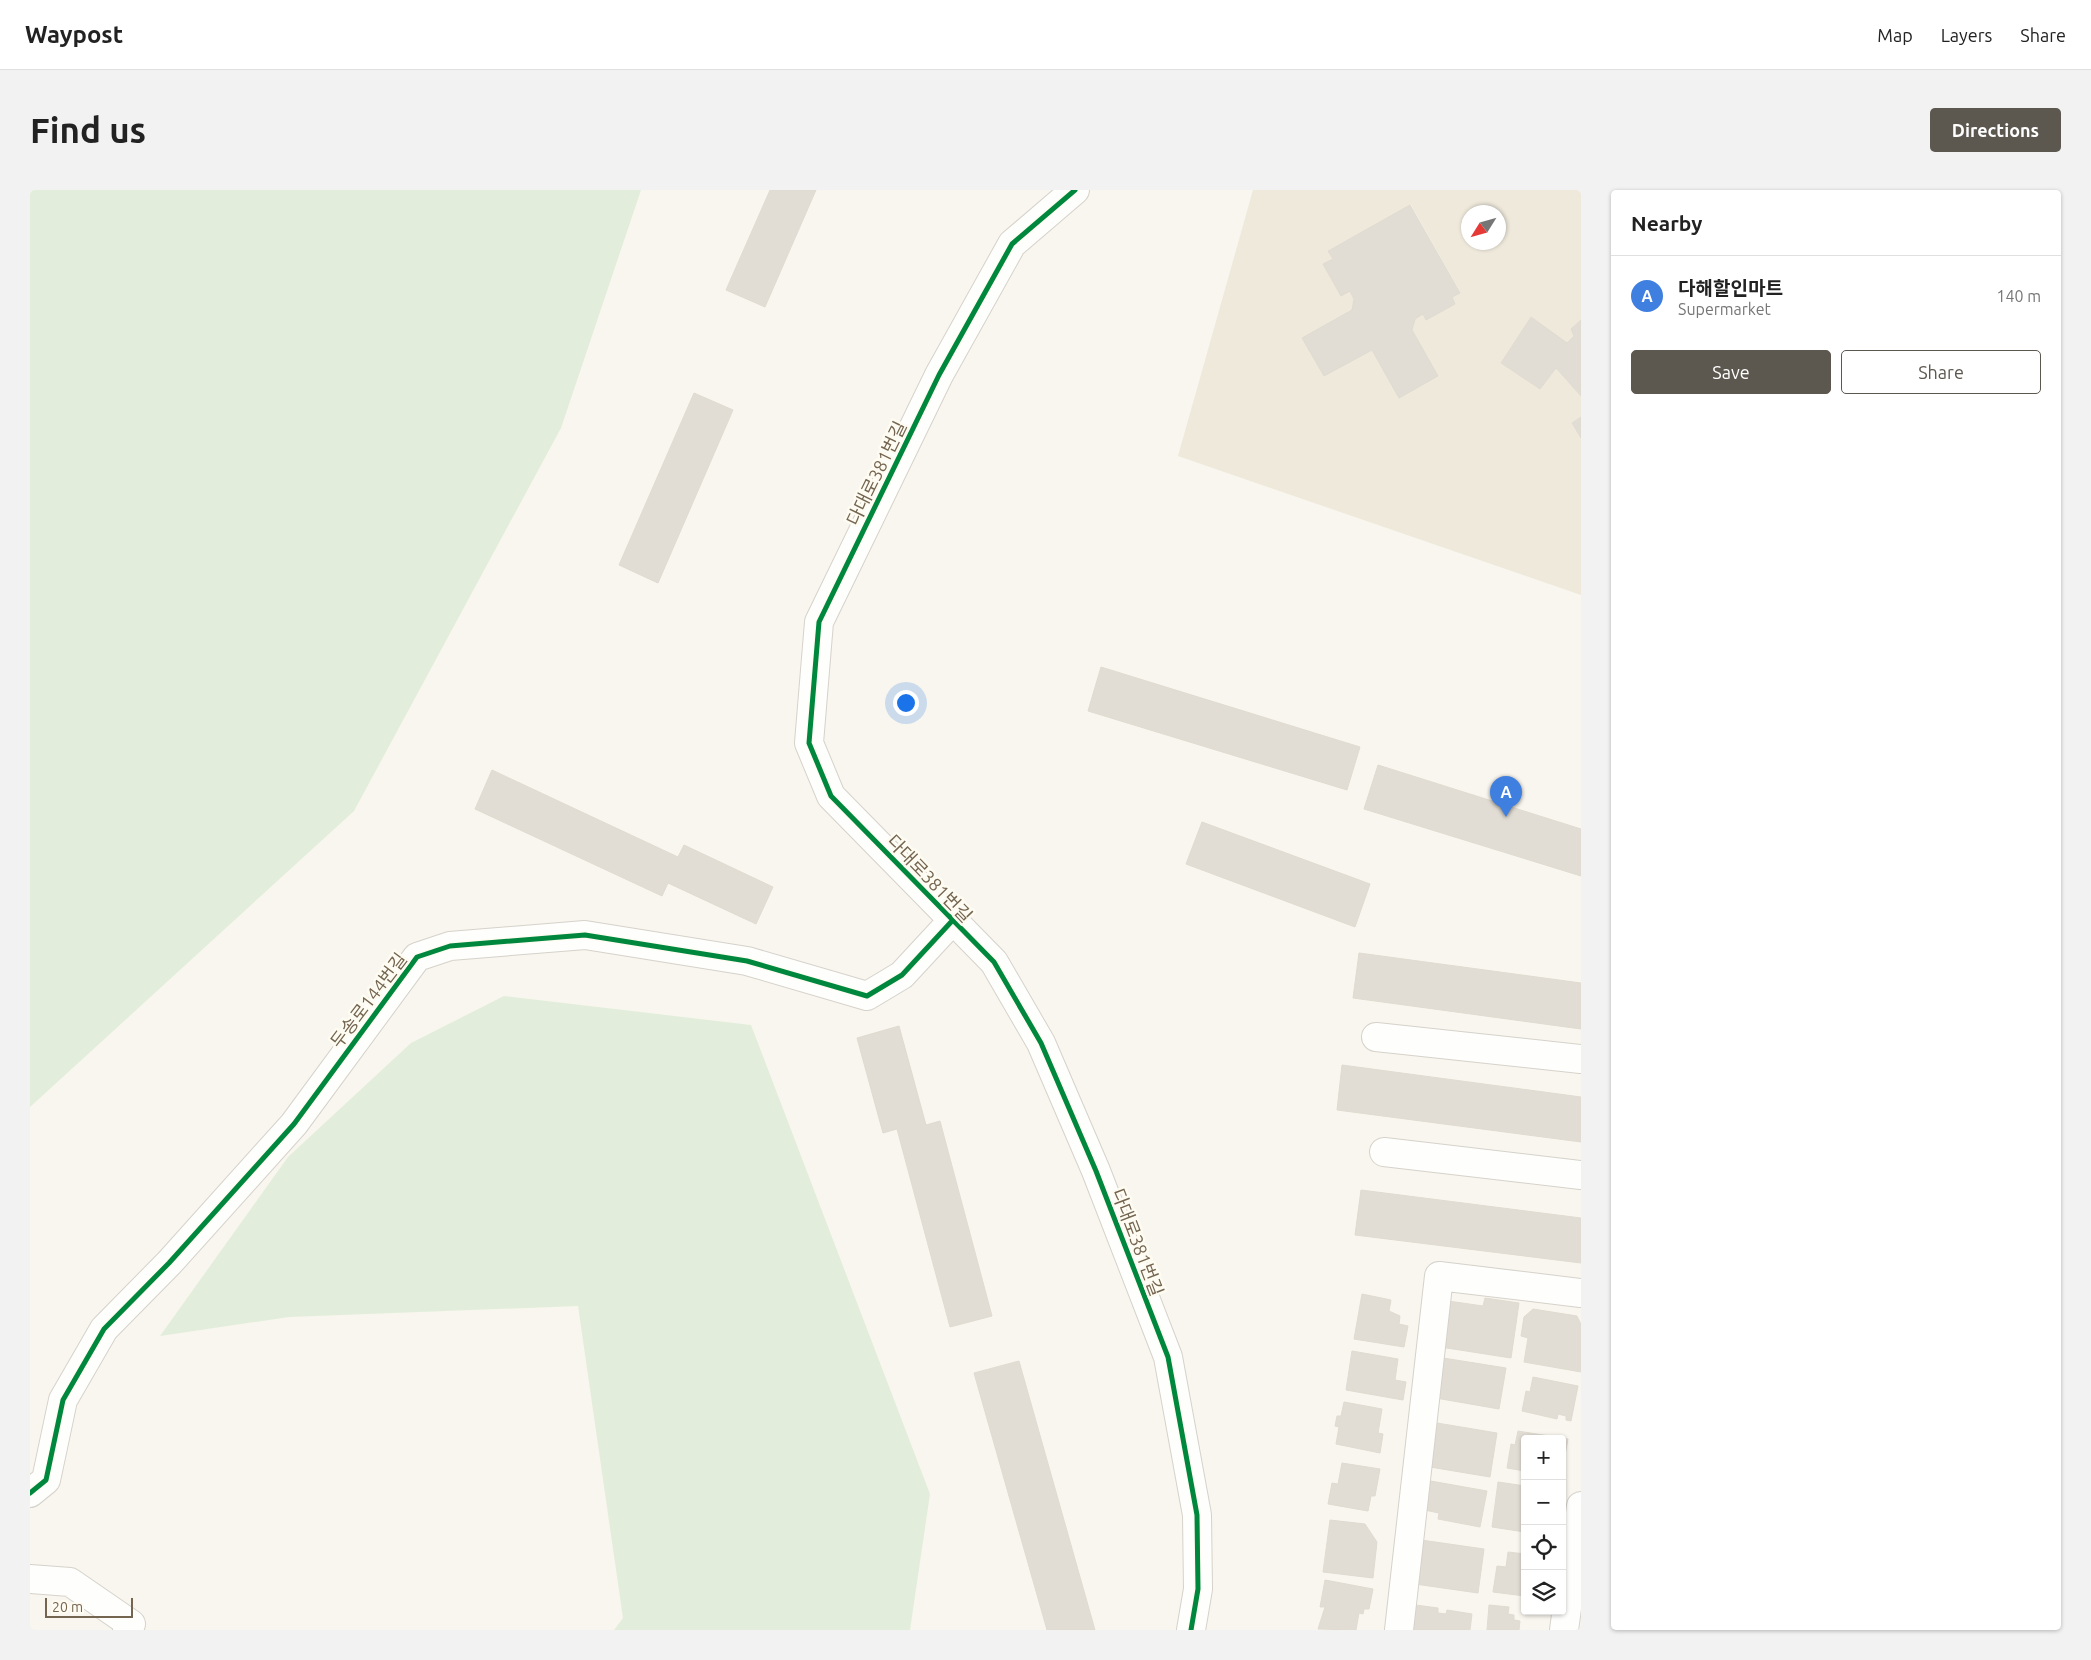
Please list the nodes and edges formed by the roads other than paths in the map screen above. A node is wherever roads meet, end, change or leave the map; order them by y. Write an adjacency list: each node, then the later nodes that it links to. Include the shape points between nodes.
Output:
1 (1075, 190): 2 (street, 다대로381번길, via 1012,244 939,375 819,622 809,743 831,796)
2 (952, 921): 8 (street, 두송로144번길, via 902,975 867,996 747,961 585,936 450,946 417,957 294,1124 104,1329 63,1400 46,1480); 12 (street, 다대로381번길, via 994,962 1041,1043 1096,1172 1168,1357 1196,1515 1198,1589)
3 (1376, 1036): 4 (street)
4 (1581, 1059)
5 (1384, 1152): 6 (street)
6 (1581, 1175)
7 (1581, 1293): 13 (street, via 1439,1276)
8 (30, 1493)
9 (1581, 1506): 14 (street)
10 (30, 1579): 11 (street, via 70,1582 131,1624)
11 (127, 1630)
12 (1191, 1630)
13 (1399, 1630)
14 (1564, 1630)

